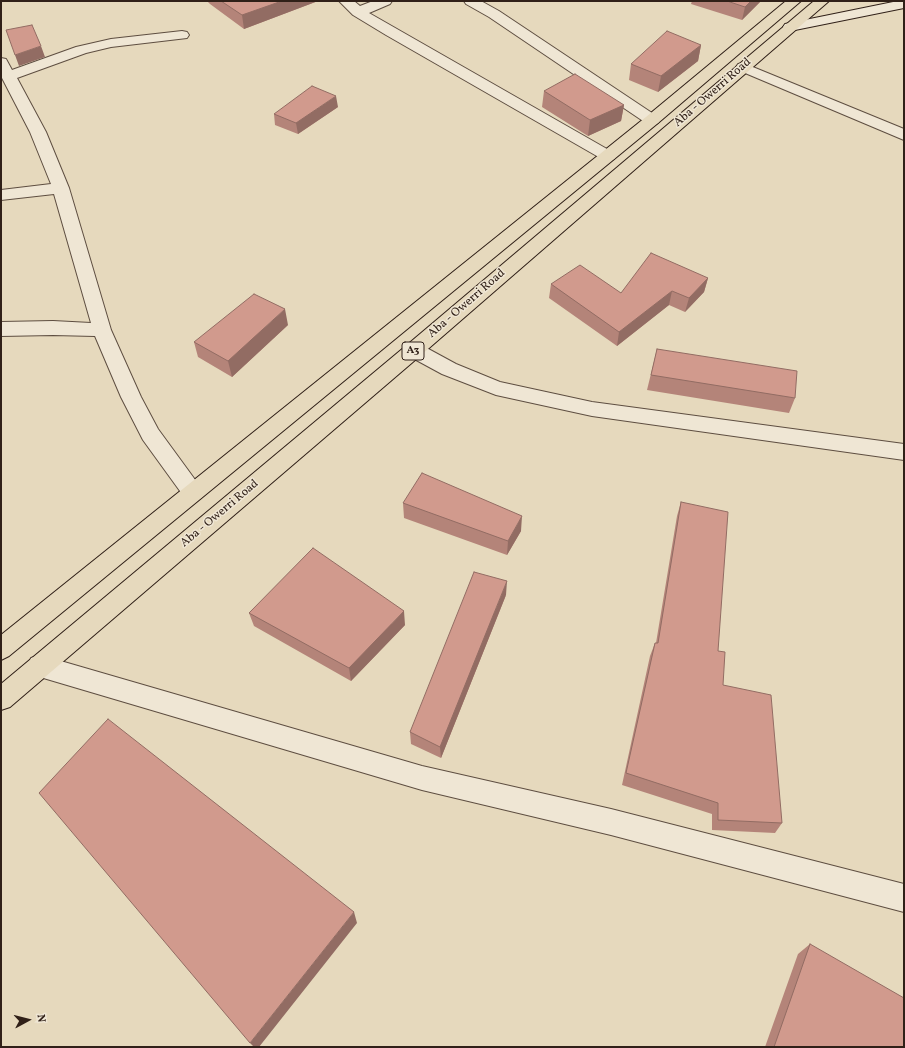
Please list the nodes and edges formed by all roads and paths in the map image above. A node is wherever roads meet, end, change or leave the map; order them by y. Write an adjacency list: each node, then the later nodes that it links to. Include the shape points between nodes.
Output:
1 (346, 1): 7 (street)
2 (385, 1): 7 (street)
3 (471, 1): 12 (street)
4 (794, 1): 12 (main road, Aba - Owerri Road / A3)
5 (822, 1): 8 (main road, Aba - Owerri Road / A3)
6 (904, 4): 8 (street)
7 (358, 12): 14 (street)
8 (790, 28): 10 (main road, Aba - Owerri Road / A3)
9 (182, 35): 11 (street, via 111,43)
10 (743, 67): 13 (street); 19 (main road, Aba - Owerri Road / A3)
11 (5, 69): 15 (street, via 38,132)
12 (652, 120): 14 (main road, Aba - Owerri Road / A3)
13 (904, 135)
14 (608, 156): 21 (main road, Aba - Owerri Road / A3)
15 (61, 188): 16 (street); 18 (street)
16 (1, 196)
17 (1, 329): 18 (street)
18 (102, 330): 21 (street, via 150,434)
19 (414, 350): 20 (street, via 449,369 496,388 592,409); 23 (main road, Aba - Owerri Road / A3)
20 (904, 452)
21 (193, 492): 22 (main road, Aba - Owerri Road / A3)
22 (1, 649)
23 (40, 666): 24 (main road, Aba - Owerri Road / A3); 25 (street, via 422,778 611,822)
24 (1, 699)
25 (904, 898)

